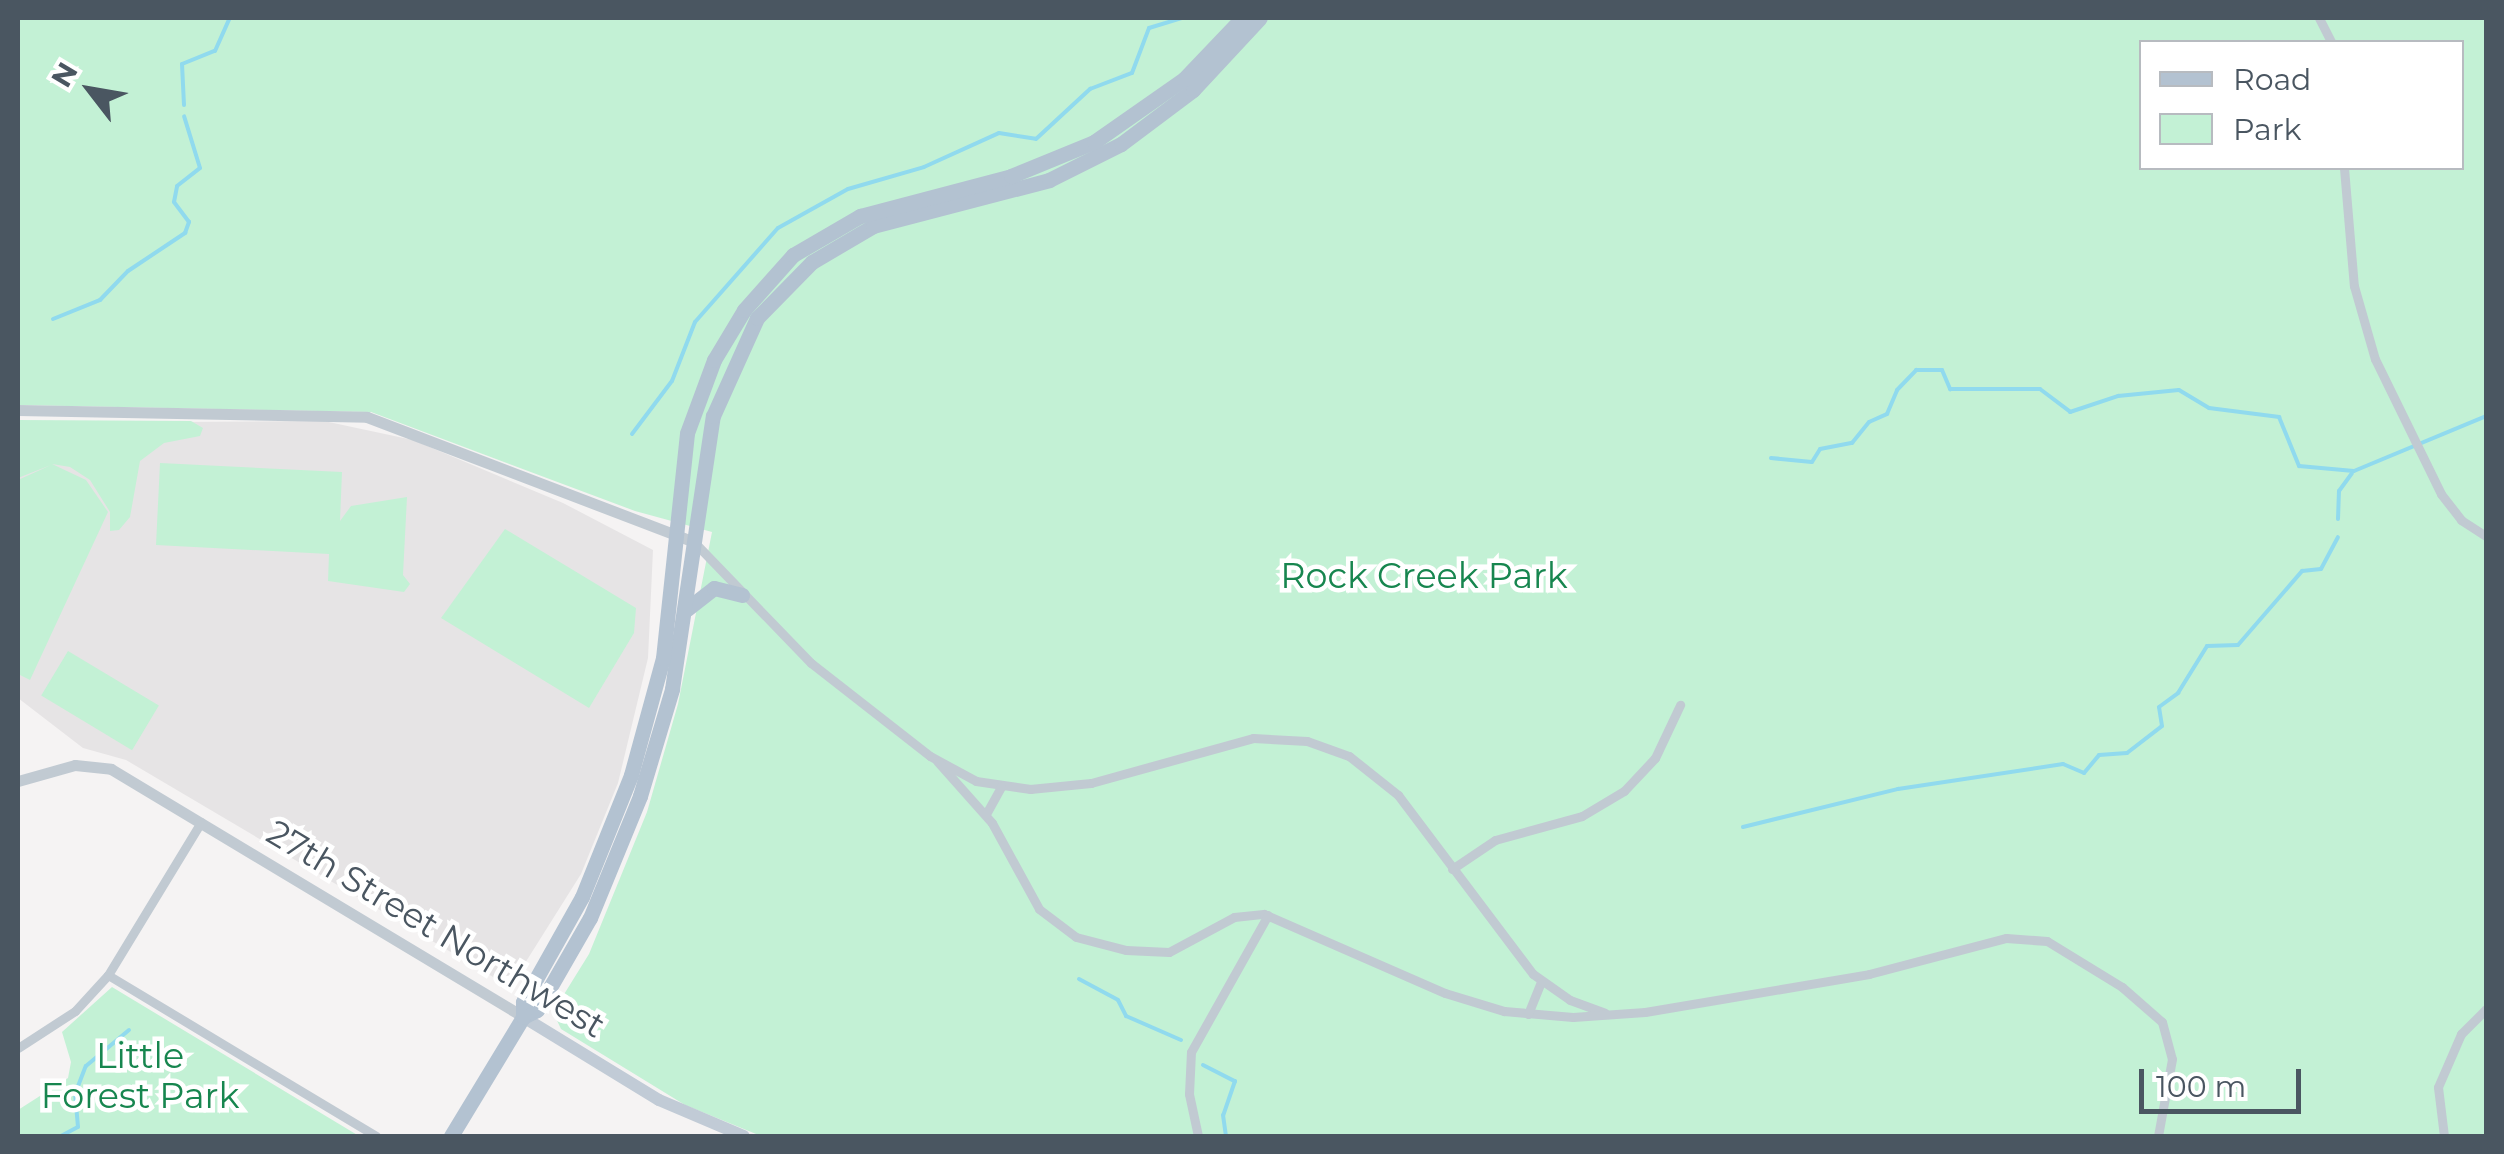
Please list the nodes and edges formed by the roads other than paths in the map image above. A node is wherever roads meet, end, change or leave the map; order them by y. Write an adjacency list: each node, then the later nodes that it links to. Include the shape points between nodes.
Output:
1 (1242, 18): 5 (main road, via 1184,79 1094,142 1011,176 882,208 793,255 758,290 714,360 687,433)
2 (1260, 18): 7 (main road, via 1193,90 1121,144 1024,188 873,226 792,278 757,318 726,375 708,439)
3 (2344, 170): 6 (street, via 2354,286 2395,407 2441,494 2461,520)
4 (18, 410): 5 (street, via 367,417)
5 (675, 536): 7 (street); 23 (main road, via 662,658 641,746 582,897 523,1002)
6 (2486, 536)
7 (694, 542): 8 (street); 9 (main road)
8 (742, 595): 9 (main road, via 714,588); 11 (street, via 801,654)
9 (686, 610): 23 (main road, via 666,714 614,865 547,994)
10 (1680, 705): 16 (street, via 1664,744 1624,791 1582,816 1495,840)
11 (937, 761): 13 (street); 14 (street)
12 (18, 781): 15 (street, 27th Street Northwest, via 100,765)
13 (1001, 786): 14 (street); 16 (street, via 1106,780 1254,738 1307,741 1382,778)
14 (986, 815): 17 (street, via 1039,909 1087,941 1169,952 1234,917)
15 (201, 822): 18 (street); 23 (street, 27th Street Northwest)
16 (1452, 869): 19 (street)
17 (1268, 916): 21 (street, via 1464,1001); 28 (street, via 1191,1052 1189,1094)
18 (108, 975): 24 (street, via 76,1011); 25 (street)
19 (1541, 981): 21 (street); 22 (street)
20 (2486, 1009): 30 (street, via 2461,1034 2438,1087)
21 (1528, 1014): 22 (street)
22 (1612, 1014): 29 (street, via 1869,974 2006,938 2042,940 2112,980 2162,1022 2172,1059)
23 (523, 1017): 26 (main road); 27 (main road, 27th Street Northwest, via 659,1100)
24 (18, 1048)
25 (376, 1136)
26 (451, 1136)
27 (744, 1136)
28 (1198, 1136)
29 (2158, 1136)
30 (2444, 1136)

